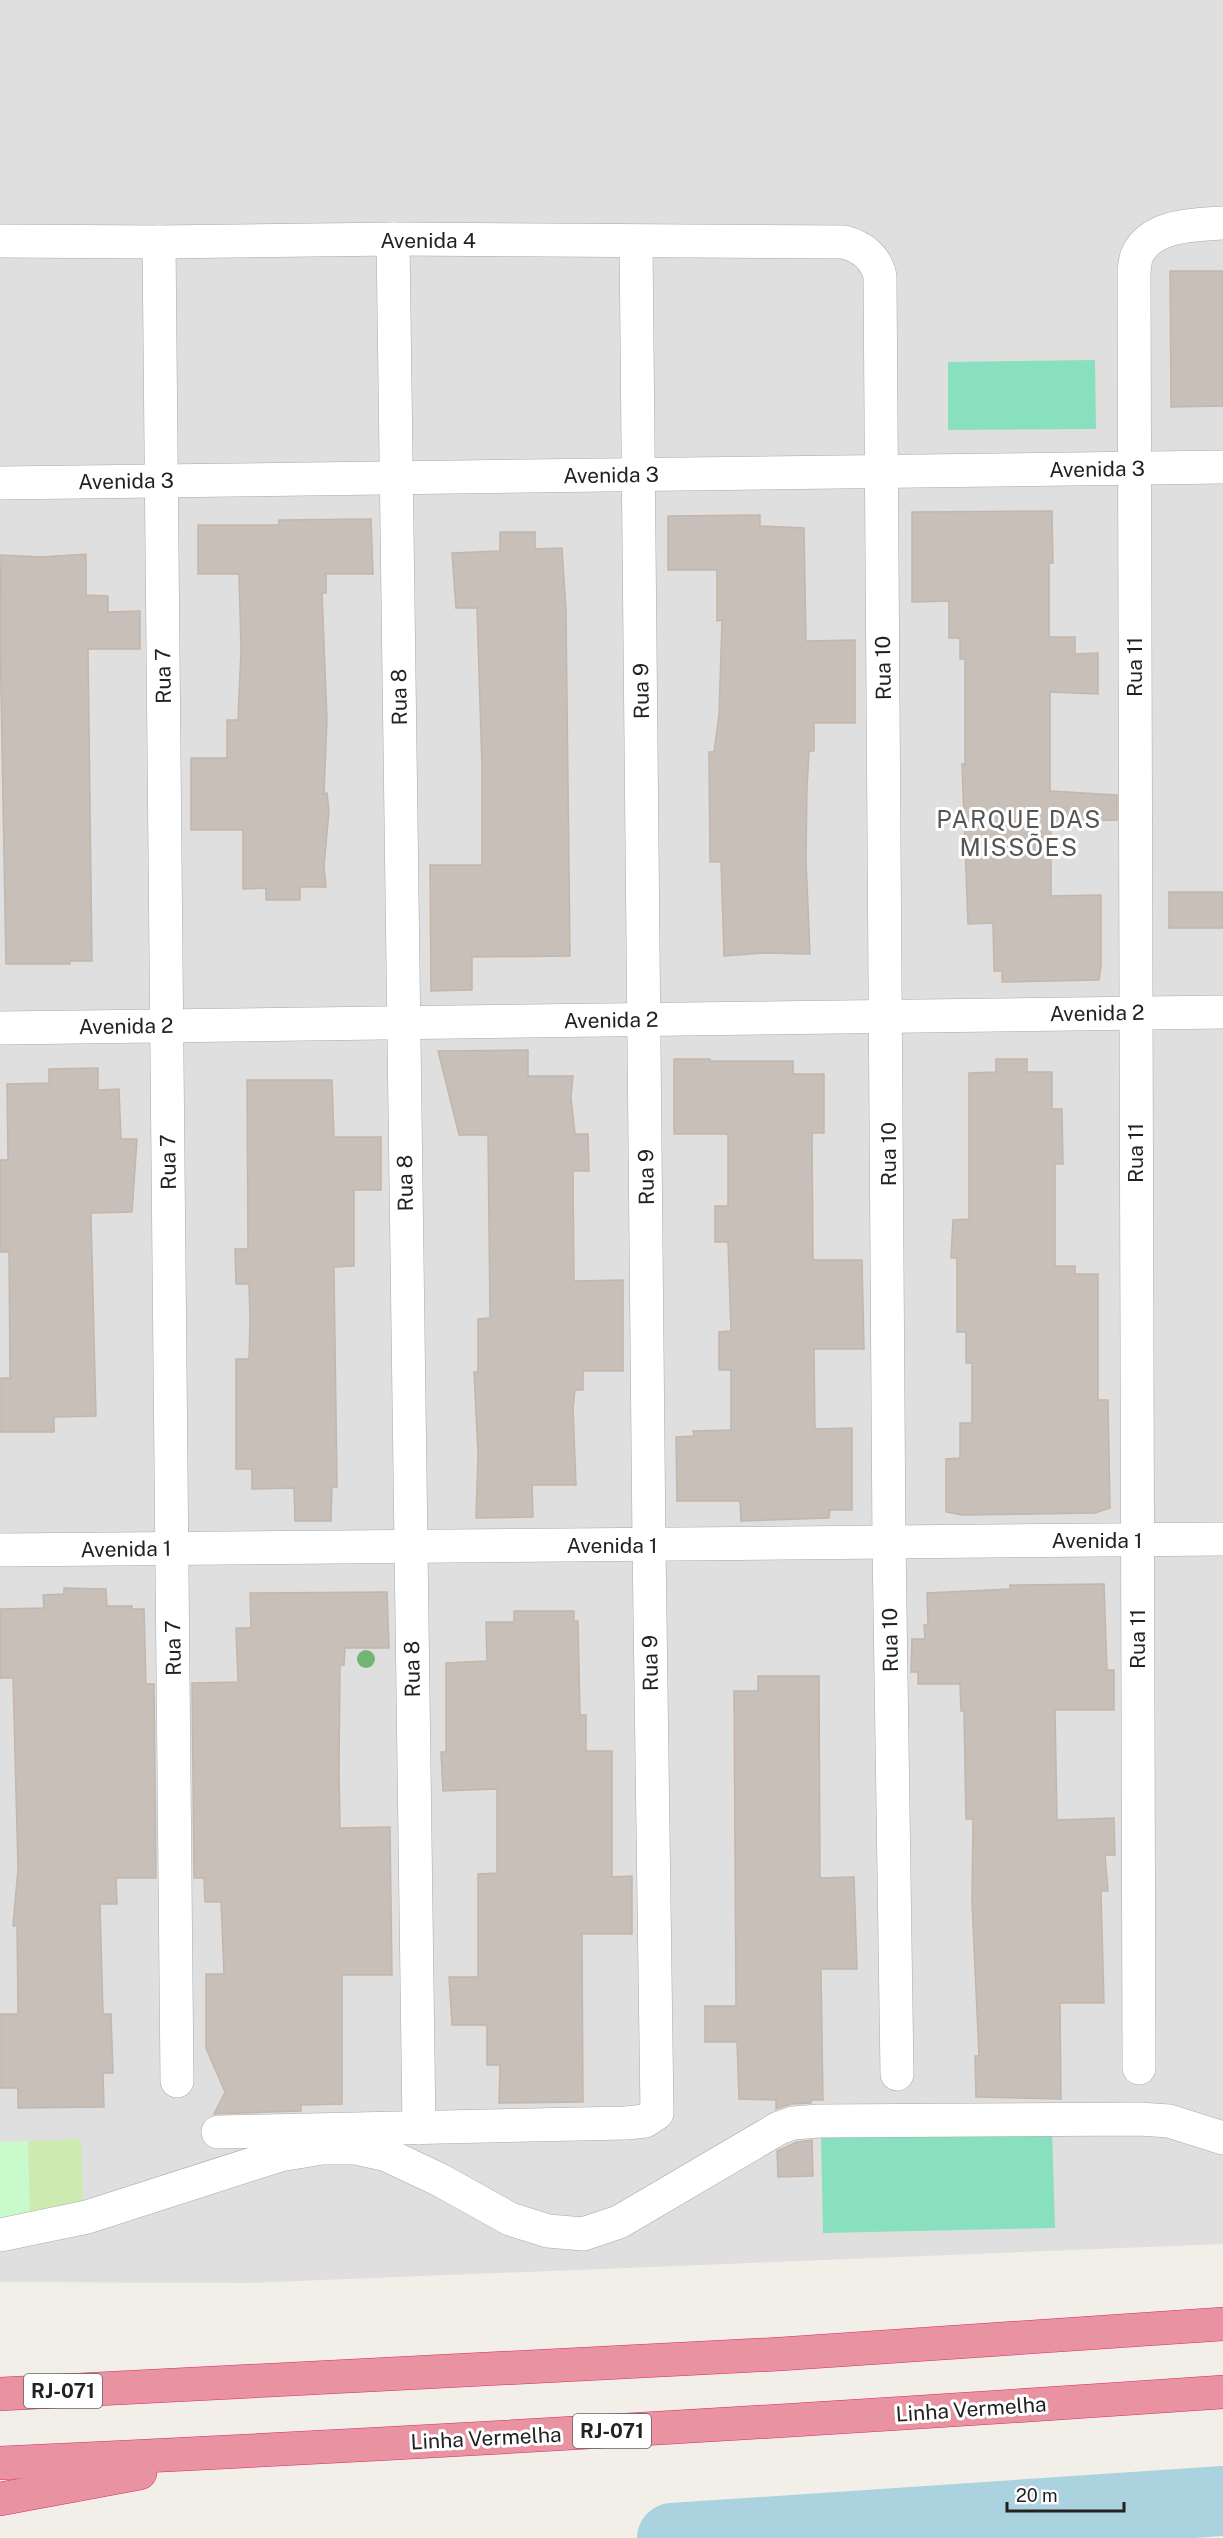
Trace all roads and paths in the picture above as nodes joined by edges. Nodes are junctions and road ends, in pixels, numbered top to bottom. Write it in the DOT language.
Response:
graph roads {
  1 [pos="1223,223"];
  2 [pos="393,239"];
  3 [pos="0,241"];
  4 [pos="159,242"];
  5 [pos="636,242"];
  6 [pos="855,245"];
  7 [pos="1223,467"];
  8 [pos="1133,468"];
  9 [pos="880,472"];
  10 [pos="639,474"];
  11 [pos="396,478"];
  12 [pos="161,481"];
  13 [pos="0,483"];
  14 [pos="1223,1012"];
  15 [pos="1135,1013"];
  16 [pos="887,1016"];
  17 [pos="644,1019"];
  18 [pos="403,1022"];
  19 [pos="167,1026"];
  20 [pos="0,1028"];
  21 [pos="1223,1539"];
  22 [pos="1137,1540"];
  23 [pos="889,1542"];
  24 [pos="649,1545"];
  25 [pos="410,1546"];
  26 [pos="171,1548"];
  27 [pos="0,1550"];
  28 [pos="1139,2068"];
  29 [pos="897,2074"];
  30 [pos="177,2081"];
  31 [pos="419,2128"];
  32 [pos="218,2132"];
  33 [pos="1223,2138"];
  34 [pos="0,2235"];
  35 [pos="1223,2324"];
  36 [pos="0,2380"];
  37 [pos="125,2388"];
  38 [pos="1223,2392"];
  39 [pos="0,2394"];
  40 [pos="264,2451"];
  41 [pos="0,2463"];
  42 [pos="0,2499"];
  1 -- 8 [label="street, Rua 11"];
  2 -- 4 [label="street, Avenida 4"];
  2 -- 5 [label="street, Avenida 4"];
  2 -- 11 [label="street, Rua 8"];
  3 -- 4 [label="street, Avenida 4"];
  4 -- 12 [label="street, Rua 7"];
  5 -- 6 [label="street, Avenida 4"];
  5 -- 10 [label="street, Rua 9"];
  6 -- 9 [label="street, Rua 10"];
  7 -- 8 [label="street, Avenida 3"];
  8 -- 9 [label="street, Avenida 3"];
  8 -- 15 [label="street, Rua 11"];
  9 -- 10 [label="street, Avenida 3"];
  9 -- 16 [label="street, Rua 10"];
  10 -- 11 [label="street, Avenida 3"];
  10 -- 17 [label="street, Rua 9"];
  11 -- 12 [label="street, Avenida 3"];
  11 -- 18 [label="street, Rua 8"];
  12 -- 13 [label="street, Avenida 3"];
  12 -- 19 [label="street, Rua 7"];
  14 -- 15 [label="street, Avenida 2"];
  15 -- 16 [label="street, Avenida 2"];
  15 -- 22 [label="street, Rua 11"];
  16 -- 17 [label="street, Avenida 2"];
  16 -- 23 [label="street, Rua 10"];
  17 -- 18 [label="street, Avenida 2"];
  17 -- 24 [label="street, Rua 9"];
  18 -- 19 [label="street, Avenida 2"];
  18 -- 25 [label="street, Rua 8"];
  19 -- 20 [label="street, Avenida 2"];
  19 -- 26 [label="street, Rua 7"];
  21 -- 22 [label="street, Avenida 1"];
  22 -- 23 [label="street, Avenida 1"];
  22 -- 28 [label="street, Rua 11"];
  23 -- 24 [label="street, Avenida 1"];
  23 -- 29 [label="street, Rua 10"];
  24 -- 25 [label="street, Avenida 1"];
  24 -- 31 [label="street, Rua 9"];
  25 -- 26 [label="street, Avenida 1"];
  25 -- 31 [label="street, Rua 8"];
  26 -- 27 [label="street, Avenida 1"];
  26 -- 30 [label="street, Rua 7"];
  31 -- 32 [label="street"];
  33 -- 34 [label="street"];
  35 -- 37 [label="highway, RJ-071"];
  36 -- 37 [label="highway"];
  37 -- 39 [label="highway, RJ-071"];
  38 -- 40 [label="highway, Linha Vermelha / RJ-071"];
  40 -- 41 [label="highway, Linha Vermelha / RJ-071"];
  40 -- 42 [label="highway"];
}
